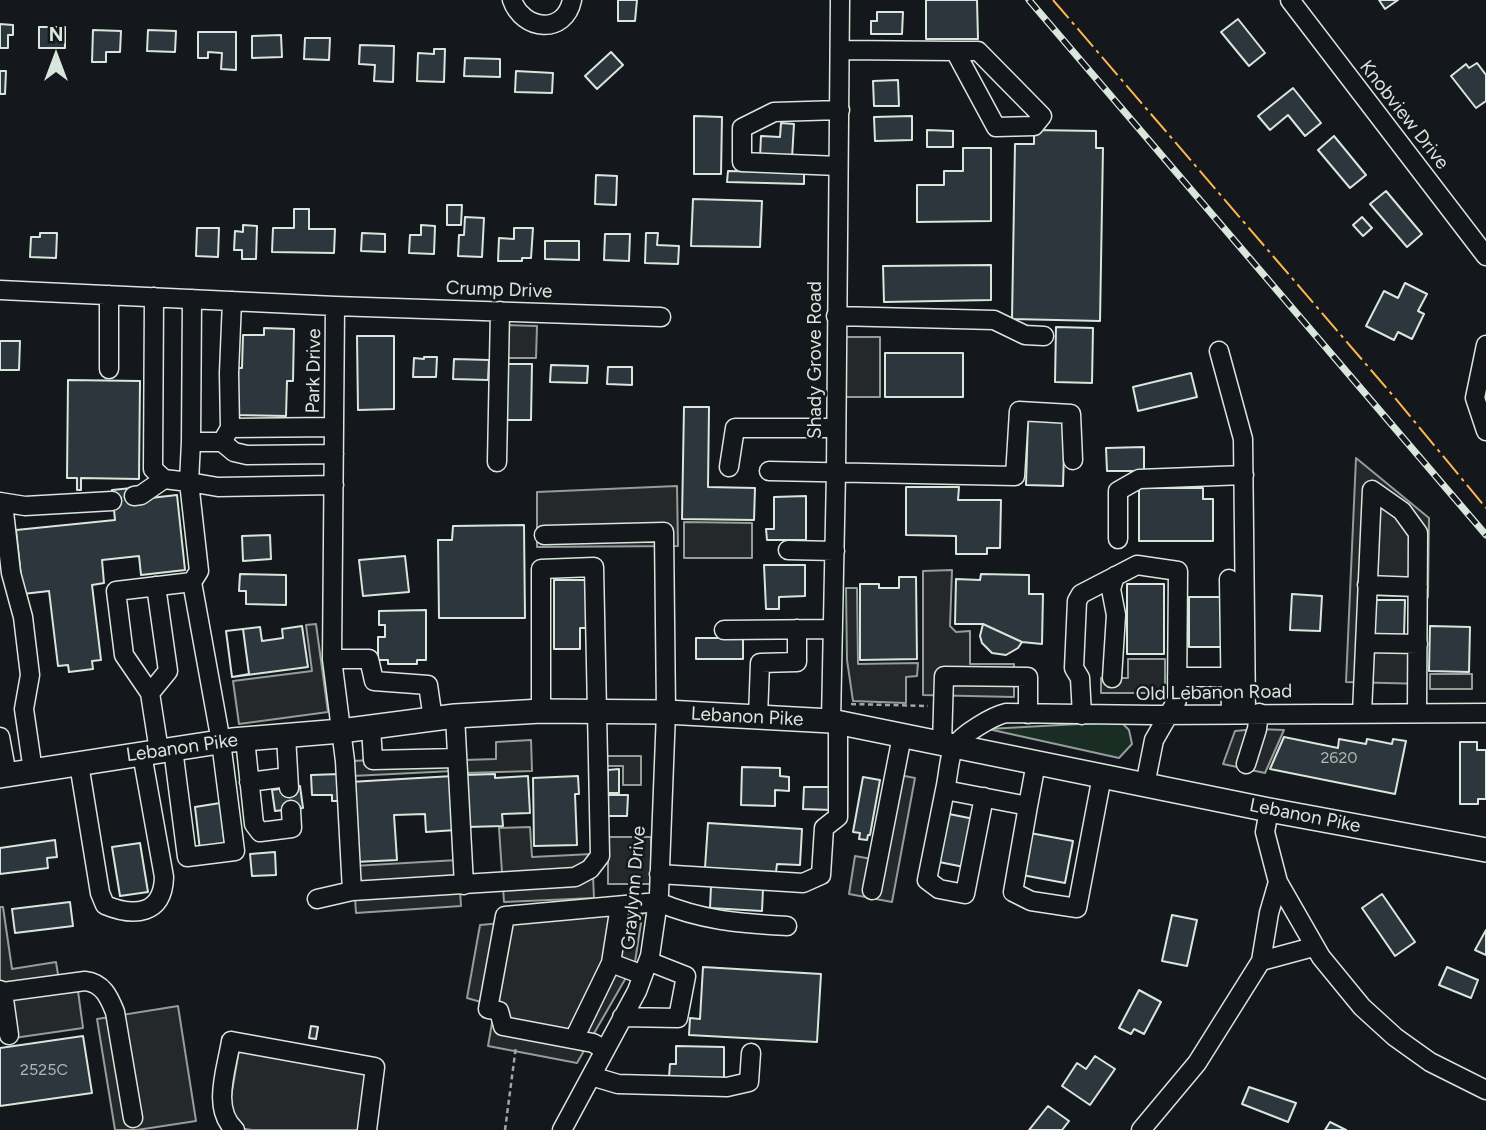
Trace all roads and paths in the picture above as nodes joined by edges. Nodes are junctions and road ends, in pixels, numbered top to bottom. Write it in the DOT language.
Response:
graph roads {
  1 [pos="512,0"];
  2 [pos="572,0"];
  3 [pos="840,0"];
  4 [pos="1290,0"];
  5 [pos="840,50"];
  6 [pos="954,51"];
  7 [pos="841,110"];
  8 [pos="838,166"];
  9 [pos="1486,256"];
  10 [pos="0,290"];
  11 [pos="109,295"];
  12 [pos="154,297"];
  13 [pos="191,299"];
  14 [pos="232,301"];
  15 [pos="335,306"];
  16 [pos="500,311"];
  17 [pos="836,316"];
  18 [pos="661,317"];
  19 [pos="1044,336"];
  20 [pos="1486,346"];
  21 [pos="1219,351"];
  22 [pos="109,369"];
  23 [pos="334,427"];
  24 [pos="836,428"];
  25 [pos="1486,431"];
  26 [pos="226,435"];
  27 [pos="191,442"];
  28 [pos="334,454"];
  29 [pos="1073,460"];
  30 [pos="497,463"];
  31 [pos="729,467"];
  32 [pos="769,471"];
  33 [pos="836,472"];
  34 [pos="1244,475"];
  35 [pos="164,479"];
  36 [pos="189,482"];
  37 [pos="334,485"];
  38 [pos="134,496"];
  39 [pos="112,501"];
  40 [pos="2,502"];
  41 [pos="544,535"];
  42 [pos="1118,539"];
  43 [pos="788,550"];
  44 [pos="835,551"];
  45 [pos="5,574"];
  46 [pos="1115,576"];
  47 [pos="1230,579"];
  48 [pos="192,582"];
  49 [pos="1367,585"];
  50 [pos="156,586"];
  51 [pos="1418,587"];
  52 [pos="797,629"];
  53 [pos="833,629"];
  54 [pos="724,630"];
  55 [pos="1364,643"];
  56 [pos="1418,644"];
  57 [pos="332,659"];
  58 [pos="1177,677"];
  59 [pos="1231,677"];
  60 [pos="1112,678"];
  61 [pos="150,694"];
  62 [pos="943,707"];
  63 [pos="541,711"];
  64 [pos="596,711"];
  65 [pos="666,712"];
  66 [pos="1245,713"];
  67 [pos="1362,713"];
  68 [pos="1417,713"];
  69 [pos="1486,713"];
  70 [pos="1028,714"];
  71 [pos="1082,715"];
  72 [pos="1169,715"];
  73 [pos="840,716"];
  74 [pos="758,717"];
  75 [pos="444,718"];
  76 [pos="371,727"];
  77 [pos="341,731"];
  78 [pos="286,736"];
  79 [pos="902,736"];
  80 [pos="0,737"];
  81 [pos="245,739"];
  82 [pos="221,742"];
  83 [pos="948,745"];
  84 [pos="158,751"];
  85 [pos="457,758"];
  86 [pos="1036,763"];
  87 [pos="79,764"];
  88 [pos="1246,764"];
  89 [pos="33,771"];
  90 [pos="4,776"];
  91 [pos="1102,776"];
  92 [pos="249,782"];
  93 [pos="1145,785"];
  94 [pos="945,790"];
  95 [pos="984,797"];
  96 [pos="1028,806"];
  97 [pos="291,810"];
  98 [pos="1269,810"];
  99 [pos="1486,850"];
  100 [pos="660,874"];
  101 [pos="1278,882"];
  102 [pos="464,885"];
  103 [pos="872,890"];
  104 [pos="352,891"];
  105 [pos="317,900"];
  106 [pos="658,902"];
  107 [pos="620,906"];
  108 [pos="787,926"];
  109 [pos="1313,947"];
  110 [pos="1261,961"];
  111 [pos="611,963"];
  112 [pos="646,968"];
  113 [pos="2,991"];
  114 [pos="622,1017"];
  115 [pos="9,1035"];
  116 [pos="574,1039"];
  117 [pos="605,1049"];
  118 [pos="515,1053"];
  119 [pos="751,1054"];
  120 [pos="591,1076"];
  121 [pos="1486,1090"];
  122 [pos="133,1118"];
  123 [pos="235,1130"];
  124 [pos="367,1130"];
  125 [pos="505,1130"];
  126 [pos="562,1130"];
  127 [pos="1141,1130"];
  1 -- 2 [label="street"];
  3 -- 5 [label="street, Shady Grove Road"];
  4 -- 9 [label="street, Knobview Drive"];
  5 -- 6 [label="street"];
  5 -- 7 [label="street, Shady Grove Road"];
  6 -- 6 [label="street"];
  7 -- 8 [label="street, Shady Grove Road"];
  7 -- 8 [label="street"];
  8 -- 17 [label="street, Shady Grove Road"];
  10 -- 11 [label="street, Park Drive"];
  11 -- 12 [label="street, Park Drive"];
  11 -- 22 [label="street"];
  12 -- 13 [label="street, Park Drive"];
  12 -- 35 [label="street"];
  13 -- 14 [label="street, Park Drive"];
  13 -- 27 [label="street"];
  14 -- 15 [label="street, Park Drive"];
  14 -- 26 [label="street"];
  15 -- 16 [label="street, Crump Drive"];
  15 -- 23 [label="street, Park Drive"];
  16 -- 18 [label="street, Crump Drive"];
  16 -- 30 [label="street"];
  17 -- 19 [label="street"];
  17 -- 24 [label="street, Shady Grove Road"];
  20 -- 25 [label="street"];
  21 -- 34 [label="street"];
  23 -- 26 [label="street"];
  23 -- 28 [label="street, Park Drive"];
  24 -- 31 [label="street"];
  24 -- 33 [label="street, Shady Grove Road"];
  26 -- 27 [label="street"];
  26 -- 28 [label="street"];
  27 -- 36 [label="street"];
  28 -- 37 [label="street, Park Drive"];
  29 -- 33 [label="street"];
  32 -- 33 [label="street"];
  33 -- 44 [label="street, Shady Grove Road"];
  34 -- 42 [label="street"];
  34 -- 66 [label="street"];
  35 -- 36 [label="street"];
  35 -- 38 [label="street"];
  36 -- 37 [label="street"];
  36 -- 48 [label="street"];
  37 -- 57 [label="street, Park Drive"];
  39 -- 40 [label="street"];
  40 -- 45 [label="street"];
  41 -- 65 [label="street, Graylynn Drive"];
  43 -- 44 [label="street"];
  44 -- 53 [label="street, Shady Grove Road"];
  45 -- 89 [label="street"];
  46 -- 58 [label="street"];
  46 -- 60 [label="street"];
  46 -- 71 [label="street"];
  47 -- 59 [label="street"];
  48 -- 50 [label="street"];
  48 -- 82 [label="street"];
  49 -- 51 [label="street"];
  49 -- 51 [label="street"];
  49 -- 55 [label="street"];
  50 -- 61 [label="street"];
  50 -- 61 [label="street"];
  51 -- 56 [label="street"];
  52 -- 53 [label="street"];
  52 -- 54 [label="street"];
  52 -- 74 [label="street"];
  53 -- 73 [label="street, Shady Grove Road"];
  55 -- 56 [label="street"];
  55 -- 67 [label="street"];
  56 -- 68 [label="street"];
  57 -- 75 [label="street"];
  57 -- 77 [label="street, Park Drive"];
  58 -- 59 [label="street"];
  58 -- 72 [label="street"];
  59 -- 66 [label="street"];
  61 -- 84 [label="street"];
  62 -- 70 [label="street"];
  62 -- 73 [label="path"];
  62 -- 83 [label="street"];
  63 -- 64 [label="main road, Lebanon Pike"];
  63 -- 64 [label="street"];
  63 -- 75 [label="main road, Lebanon Pike"];
  64 -- 65 [label="main road, Lebanon Pike"];
  64 -- 102 [label="street"];
  65 -- 74 [label="main road, Lebanon Pike"];
  65 -- 100 [label="street, Graylynn Drive"];
  66 -- 67 [label="street, Old Lebanon Road"];
  66 -- 72 [label="street, Old Lebanon Road"];
  66 -- 88 [label="street"];
  67 -- 68 [label="street, Old Lebanon Road"];
  68 -- 69 [label="street, Old Lebanon Road"];
  70 -- 71 [label="street, Old Lebanon Road"];
  70 -- 83 [label="street, Old Lebanon Road"];
  71 -- 72 [label="street, Old Lebanon Road"];
  72 -- 93 [label="street"];
  73 -- 74 [label="main road, Lebanon Pike"];
  73 -- 79 [label="main road, Lebanon Pike"];
  73 -- 100 [label="street, Shady Grove Road"];
  75 -- 76 [label="main road, Lebanon Pike"];
  75 -- 85 [label="street"];
  76 -- 77 [label="main road, Lebanon Pike"];
  76 -- 85 [label="street"];
  77 -- 78 [label="main road, Lebanon Pike"];
  77 -- 104 [label="street, Park Drive"];
  78 -- 81 [label="main road, Lebanon Pike"];
  78 -- 92 [label="street"];
  79 -- 83 [label="main road, Lebanon Pike"];
  79 -- 103 [label="street"];
  80 -- 90 [label="street"];
  81 -- 82 [label="main road, Lebanon Pike"];
  81 -- 92 [label="street"];
  82 -- 84 [label="main road, Lebanon Pike"];
  82 -- 84 [label="street"];
  83 -- 86 [label="main road, Lebanon Pike"];
  83 -- 94 [label="street"];
  84 -- 87 [label="main road, Lebanon Pike"];
  84 -- 87 [label="street"];
  85 -- 102 [label="street"];
  86 -- 91 [label="main road, Lebanon Pike"];
  86 -- 96 [label="street"];
  87 -- 89 [label="main road, Lebanon Pike"];
  89 -- 90 [label="main road, Lebanon Pike"];
  91 -- 93 [label="main road, Lebanon Pike"];
  91 -- 96 [label="street"];
  92 -- 97 [label="street"];
  93 -- 98 [label="main road, Lebanon Pike"];
  94 -- 95 [label="street"];
  94 -- 95 [label="street"];
  95 -- 96 [label="street"];
  98 -- 99 [label="main road, Lebanon Pike"];
  98 -- 101 [label="street"];
  100 -- 106 [label="street, Graylynn Drive"];
  101 -- 109 [label="street"];
  101 -- 110 [label="street"];
  102 -- 104 [label="street"];
  104 -- 105 [label="street"];
  106 -- 107 [label="street"];
  106 -- 108 [label="street"];
  106 -- 112 [label="street, Graylynn Drive"];
  107 -- 111 [label="street"];
  107 -- 116 [label="street"];
  109 -- 110 [label="street"];
  109 -- 121 [label="street"];
  110 -- 127 [label="street"];
  111 -- 112 [label="street"];
  111 -- 116 [label="street"];
  112 -- 114 [label="street, Graylynn Drive"];
  112 -- 114 [label="street"];
  113 -- 115 [label="street"];
  113 -- 122 [label="street"];
  114 -- 117 [label="street, Graylynn Drive"];
  116 -- 117 [label="street"];
  117 -- 120 [label="street, Graylynn Drive"];
  118 -- 125 [label="path"];
  119 -- 120 [label="street"];
  120 -- 126 [label="street, Graylynn Drive"];
  123 -- 124 [label="street"];
}
